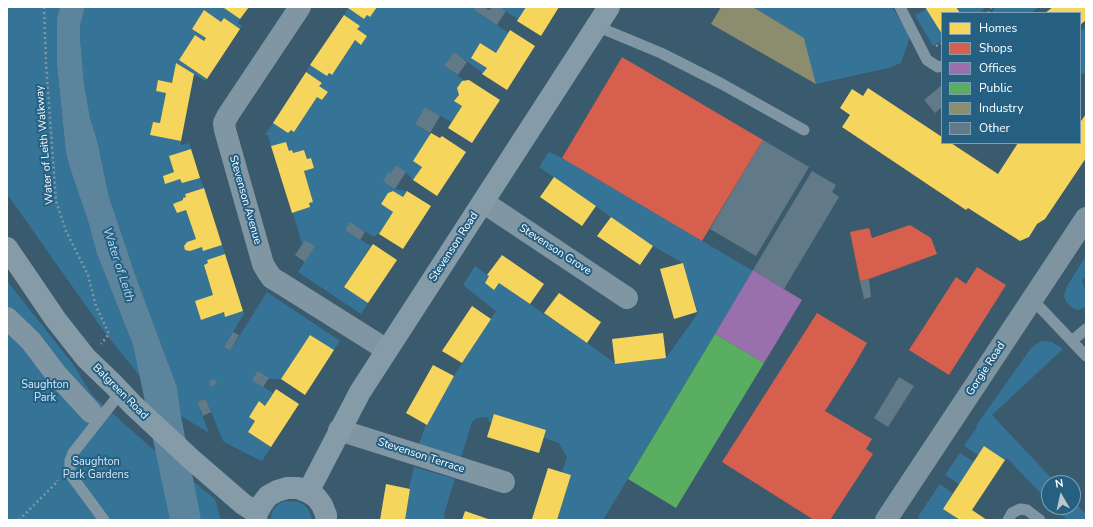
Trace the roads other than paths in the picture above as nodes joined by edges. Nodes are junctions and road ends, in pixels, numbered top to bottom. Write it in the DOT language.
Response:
graph roads {
  1 [pos="300,7"];
  2 [pos="609,7"];
  3 [pos="900,7"];
  4 [pos="596,26"];
  5 [pos="941,66"];
  6 [pos="804,130"];
  7 [pos="483,202"];
  8 [pos="1086,218"];
  9 [pos="7,248"];
  10 [pos="627,298"];
  11 [pos="1032,299"];
  12 [pos="7,318"];
  13 [pos="1086,329"];
  14 [pos="1072,341"];
  15 [pos="387,350"];
  16 [pos="1086,356"];
  17 [pos="127,399"];
  18 [pos="91,412"];
  19 [pos="339,430"];
  20 [pos="504,482"];
  21 [pos="308,492"];
  22 [pos="257,517"];
  23 [pos="104,520"];
  24 [pos="326,520"];
  25 [pos="886,520"];
  26 [pos="1008,520"];
  27 [pos="1040,520"];
  1 -- 15 [label="street, Stevenson Avenue"];
  2 -- 4 [label="street, Stevenson Road"];
  3 -- 5 [label="lane"];
  4 -- 6 [label="lane"];
  4 -- 7 [label="street, Stevenson Road"];
  7 -- 10 [label="street, Stevenson Grove"];
  7 -- 15 [label="street, Stevenson Road"];
  8 -- 11 [label="main road, Gorgie Road"];
  9 -- 17 [label="street, Balgreen Road"];
  11 -- 14 [label="lane"];
  11 -- 25 [label="main road, Gorgie Road"];
  12 -- 18 [label="street"];
  13 -- 14 [label="lane"];
  14 -- 16 [label="lane"];
  15 -- 19 [label="street, Stevenson Road"];
  17 -- 22 [label="street, Balgreen Road"];
  17 -- 23 [label="lane"];
  19 -- 20 [label="street, Stevenson Terrace"];
  19 -- 21 [label="street, Stevenson Road"];
  21 -- 22 [label="street"];
  21 -- 24 [label="street"];
  26 -- 27 [label="lane"];
}
